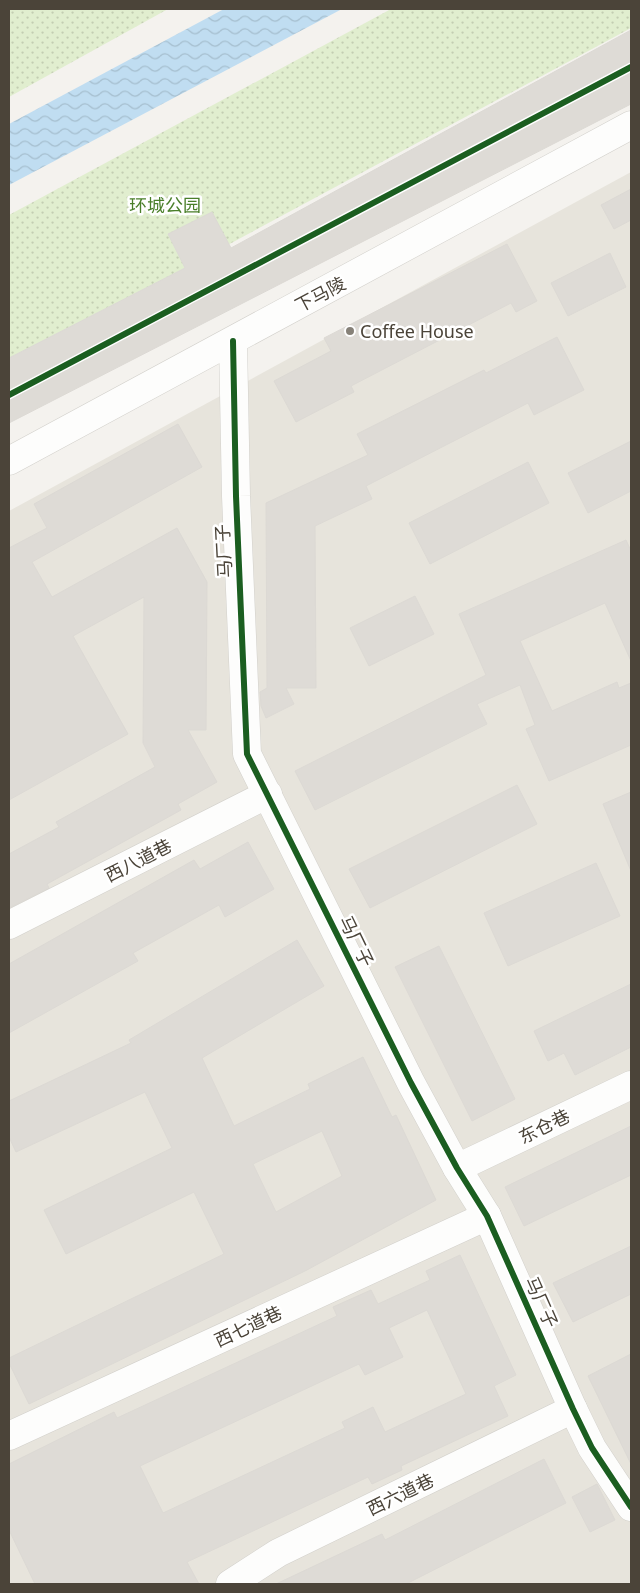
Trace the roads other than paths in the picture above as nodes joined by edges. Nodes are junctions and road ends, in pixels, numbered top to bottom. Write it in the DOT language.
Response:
graph roads {
  1 [pos="631,125"];
  2 [pos="233,341"];
  3 [pos="9,461"];
  4 [pos="268,794"];
  5 [pos="9,926"];
  6 [pos="631,1085"];
  7 [pos="457,1168"];
  8 [pos="487,1216"];
  9 [pos="573,1409"];
  10 [pos="9,1436"];
  11 [pos="631,1507"];
  12 [pos="230,1584"];
  1 -- 2 [label="street, 下马陵"];
  2 -- 3 [label="street, 下马陵"];
  2 -- 4 [label="street, 马厂子"];
  4 -- 5 [label="street, 西八道巷"];
  4 -- 7 [label="street, 马厂子"];
  6 -- 7 [label="street, 东仓巷"];
  7 -- 8 [label="street, 马厂子"];
  8 -- 9 [label="street, 马厂子"];
  8 -- 10 [label="street, 西七道巷"];
  9 -- 11 [label="street, 马厂子"];
  9 -- 12 [label="street, 西六道巷"];
}
